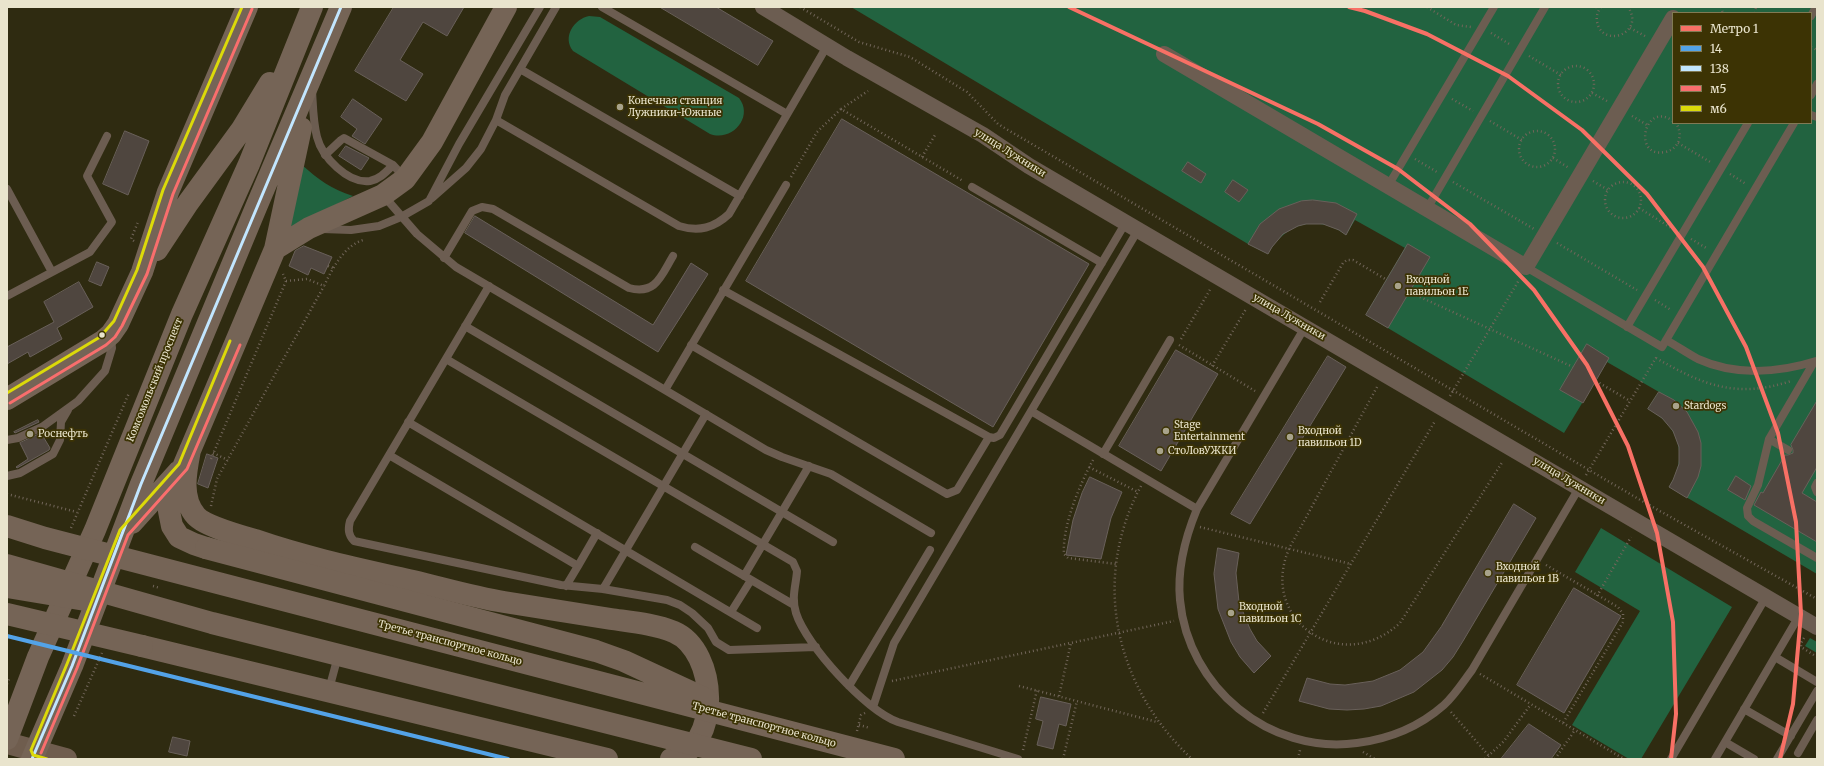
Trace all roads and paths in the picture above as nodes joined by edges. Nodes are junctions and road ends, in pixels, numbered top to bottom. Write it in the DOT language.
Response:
graph roads {
  1 [pos="247,7"];
  2 [pos="342,7"];
  3 [pos="506,7"];
  4 [pos="540,7"];
  5 [pos="556,7"];
  6 [pos="602,7"];
  7 [pos="763,7"];
  8 [pos="800,7"];
  9 [pos="1427,7"];
  10 [pos="1494,7"];
  11 [pos="1546,7"];
  12 [pos="1596,7"];
  13 [pos="1628,7"];
  14 [pos="1600,8"];
  15 [pos="309,14"];
  16 [pos="1672,20"];
  17 [pos="1482,28"];
  18 [pos="827,46"];
  19 [pos="1164,54"];
  20 [pos="520,69"];
  21 [pos="314,72"];
  22 [pos="1817,84"];
  23 [pos="868,91"];
  24 [pos="1592,93"];
  25 [pos="1812,93"];
  26 [pos="841,109"];
  27 [pos="787,114"];
  28 [pos="496,120"];
  29 [pos="1672,120"];
  30 [pos="1676,124"];
  31 [pos="1747,124"];
  32 [pos="1793,124"];
  33 [pos="935,135"];
  34 [pos="107,136"];
  35 [pos="325,155"];
  36 [pos="922,157"];
  37 [pos="1553,158"];
  38 [pos="399,172"];
  39 [pos="786,185"];
  40 [pos="1388,186"];
  41 [pos="972,187"];
  42 [pos="7,189"];
  43 [pos="1608,190"];
  44 [pos="383,195"];
  45 [pos="740,196"];
  46 [pos="429,201"];
  47 [pos="1426,209"];
  48 [pos="401,217"];
  49 [pos="379,226"];
  50 [pos="1132,226"];
  51 [pos="309,228"];
  52 [pos="275,249"];
  53 [pos="673,256"];
  54 [pos="444,258"];
  55 [pos="1102,263"];
  56 [pos="328,266"];
  57 [pos="1526,267"];
  58 [pos="333,268"];
  59 [pos="52,272"];
  60 [pos="142,272"];
  61 [pos="282,273"];
  62 [pos="1386,280"];
  63 [pos="286,281"];
  64 [pos="324,286"];
  65 [pos="489,286"];
  66 [pos="1212,286"];
  67 [pos="724,290"];
  68 [pos="1409,292"];
  69 [pos="7,296"];
  70 [pos="1320,302"];
  71 [pos="1247,306"];
  72 [pos="466,326"];
  73 [pos="1305,326"];
  74 [pos="1627,327"];
  75 [pos="1490,329"];
  76 [pos="111,334"];
  77 [pos="1170,340"];
  78 [pos="1664,344"];
  79 [pos="691,345"];
  80 [pos="1178,345"];
  81 [pos="1656,358"];
  82 [pos="446,359"];
  83 [pos="1815,361"];
  84 [pos="1212,366"];
  85 [pos="1573,367"];
  86 [pos="1805,377"];
  87 [pos="1596,381"];
  88 [pos="1377,387"];
  89 [pos="131,389"];
  90 [pos="665,390"];
  91 [pos="1454,390"];
  92 [pos="1264,396"];
  93 [pos="7,399"];
  94 [pos="1630,401"];
  95 [pos="70,406"];
  96 [pos="1444,407"];
  97 [pos="1031,411"];
  98 [pos="706,414"];
  99 [pos="408,422"];
  100 [pos="1433,425"];
  101 [pos="989,437"];
  102 [pos="1769,439"];
  103 [pos="7,440"];
  104 [pos="1788,450"];
  105 [pos="1101,452"];
  106 [pos="213,453"];
  107 [pos="683,454"];
  108 [pos="389,455"];
  109 [pos="186,458"];
  110 [pos="211,459"];
  111 [pos="228,460"];
  112 [pos="1503,461"];
  113 [pos="809,466"];
  114 [pos="1089,467"];
  115 [pos="1589,470"];
  116 [pos="7,476"];
  117 [pos="1145,478"];
  118 [pos="1817,483"];
  119 [pos="664,486"];
  120 [pos="1579,488"];
  121 [pos="1138,492"];
  122 [pos="1817,492"];
  123 [pos="7,494"];
  124 [pos="210,508"];
  125 [pos="1197,509"];
  126 [pos="77,512"];
  127 [pos="782,512"];
  128 [pos="1191,525"];
  129 [pos="7,526"];
  130 [pos="124,532"];
  131 [pos="931,532"];
  132 [pos="69,533"];
  133 [pos="597,533"];
  134 [pos="1631,537"];
  135 [pos="833,542"];
  136 [pos="763,545"];
  137 [pos="694,547"];
  138 [pos="1289,548"];
  139 [pos="626,550"];
  140 [pos="930,550"];
  141 [pos="1817,558"];
  142 [pos="1536,560"];
  143 [pos="1116,564"];
  144 [pos="1352,564"];
  145 [pos="7,565"];
  146 [pos="578,566"];
  147 [pos="747,578"];
  148 [pos="566,586"];
  149 [pos="7,587"];
  150 [pos="603,589"];
  151 [pos="1597,596"];
  152 [pos="1766,597"];
  153 [pos="1817,599"];
  154 [pos="794,605"];
  155 [pos="731,612"];
  156 [pos="7,614"];
  157 [pos="1799,616"];
  158 [pos="1183,620"];
  159 [pos="212,623"];
  160 [pos="1817,627"];
  161 [pos="757,628"];
  162 [pos="1119,633"];
  163 [pos="1311,633"];
  164 [pos="1804,638"];
  165 [pos="1071,643"];
  166 [pos="816,647"];
  167 [pos="340,649"];
  168 [pos="1817,656"];
  169 [pos="1775,657"];
  170 [pos="1472,670"];
  171 [pos="10,677"];
  172 [pos="330,682"];
  173 [pos="1817,682"];
  174 [pos="881,683"];
  175 [pos="7,684"];
  176 [pos="849,686"];
  177 [pos="1019,686"];
  178 [pos="1037,690"];
  179 [pos="1817,691"];
  180 [pos="1058,696"];
  181 [pos="1076,701"];
  182 [pos="1444,704"];
  183 [pos="1531,704"];
  184 [pos="873,707"];
  185 [pos="1744,709"];
  186 [pos="1817,720"];
  187 [pos="1157,722"];
  188 [pos="1257,723"];
  189 [pos="1563,723"];
  190 [pos="859,725"];
  191 [pos="870,728"];
  192 [pos="779,729"];
  193 [pos="1574,730"];
  194 [pos="1791,736"];
  195 [pos="7,739"];
  196 [pos="1725,742"];
  197 [pos="7,743"];
  198 [pos="1023,751"];
  199 [pos="1798,753"];
  200 [pos="34,755"];
  201 [pos="1489,756"];
  202 [pos="66,759"];
  203 [pos="607,759"];
  204 [pos="671,759"];
  205 [pos="751,759"];
  206 [pos="894,759"];
  207 [pos="1018,759"];
  208 [pos="1063,759"];
  209 [pos="1192,759"];
  210 [pos="1485,759"];
  211 [pos="1555,759"];
  212 [pos="1624,759"];
  213 [pos="1671,759"];
  214 [pos="1715,759"];
  215 [pos="1754,759"];
  216 [pos="1777,759"];
  1 -- 60 [label="main road"];
  2 -- 21 [label="main road"];
  3 -- 38 [label="main road"];
  4 -- 46 [label="lane"];
  5 -- 20 [label="lane"];
  6 -- 27 [label="lane"];
  7 -- 18 [label="street, улица Лужники"];
  8 -- 91 [label="path"];
  9 -- 17 [label="path"];
  10 -- 17 [label="lane"];
  11 -- 47 [label="lane"];
  12 -- 14 [label="path"];
  13 -- 14 [label="path"];
  15 -- 60 [label="main road"];
  15 -- 195 [label="main road, Комсомольский проспект"];
  16 -- 57 [label="street"];
  17 -- 40 [label="lane"];
  18 -- 27 [label="lane"];
  18 -- 50 [label="street, улица Лужники"];
  19 -- 40 [label="street"];
  20 -- 28 [label="lane"];
  20 -- 45 [label="lane"];
  21 -- 35 [label="lane"];
  21 -- 52 [label="main road"];
  21 -- 130 [label="main road"];
  22 -- 25 [label="lane"];
  23 -- 26 [label="path"];
  24 -- 24 [label="path"];
  26 -- 36 [label="path"];
  26 -- 39 [label="path"];
  27 -- 45 [label="lane"];
  28 -- 45 [label="lane"];
  28 -- 46 [label="lane"];
  29 -- 30 [label="path"];
  31 -- 74 [label="lane"];
  32 -- 78 [label="lane"];
  33 -- 36 [label="path"];
  34 -- 59 [label="lane"];
  35 -- 38 [label="lane"];
  35 -- 38 [label="lane"];
  36 -- 41 [label="path"];
  37 -- 37 [label="path"];
  38 -- 44 [label="main road"];
  39 -- 67 [label="lane"];
  40 -- 47 [label="street"];
  41 -- 55 [label="lane"];
  42 -- 59 [label="lane"];
  43 -- 43 [label="path"];
  44 -- 48 [label="lane"];
  44 -- 51 [label="main road"];
  46 -- 48 [label="lane"];
  47 -- 57 [label="street"];
  48 -- 49 [label="lane"];
  48 -- 54 [label="lane"];
  49 -- 51 [label="lane"];
  49 -- 58 [label="path"];
  50 -- 55 [label="lane"];
  50 -- 73 [label="street, улица Лужники"];
  50 -- 97 [label="lane"];
  51 -- 52 [label="main road"];
  52 -- 109 [label="main road"];
  53 -- 54 [label="lane"];
  54 -- 65 [label="lane"];
  55 -- 101 [label="lane"];
  56 -- 58 [label="path"];
  57 -- 74 [label="lane"];
  57 -- 75 [label="path"];
  58 -- 64 [label="path"];
  59 -- 69 [label="lane"];
  60 -- 76 [label="main road"];
  61 -- 63 [label="path"];
  62 -- 70 [label="path"];
  63 -- 64 [label="path"];
  63 -- 106 [label="path"];
  64 -- 111 [label="path"];
  65 -- 72 [label="lane"];
  65 -- 90 [label="lane"];
  66 -- 80 [label="path"];
  67 -- 79 [label="lane"];
  67 -- 101 [label="lane"];
  68 -- 75 [label="path"];
  71 -- 84 [label="path"];
  72 -- 82 [label="lane"];
  72 -- 107 [label="lane"];
  73 -- 92 [label="lane"];
  73 -- 96 [label="street, улица Лужники"];
  74 -- 78 [label="lane"];
  75 -- 85 [label="path"];
  75 -- 91 [label="path"];
  76 -- 93 [label="main road"];
  76 -- 95 [label="lane"];
  77 -- 80 [label="path"];
  77 -- 105 [label="lane"];
  78 -- 81 [label="path"];
  78 -- 83 [label="lane"];
  79 -- 90 [label="lane"];
  79 -- 101 [label="lane"];
  80 -- 84 [label="path"];
  81 -- 86 [label="path"];
  81 -- 94 [label="path"];
  82 -- 99 [label="lane"];
  82 -- 119 [label="lane"];
  83 -- 86 [label="lane"];
  84 -- 92 [label="path"];
  86 -- 102 [label="lane"];
  87 -- 94 [label="path"];
  88 -- 138 [label="path"];
  89 -- 126 [label="path"];
  90 -- 98 [label="lane"];
  91 -- 96 [label="path"];
  91 -- 115 [label="path"];
  92 -- 125 [label="lane"];
  94 -- 115 [label="path"];
  95 -- 103 [label="lane"];
  95 -- 116 [label="lane"];
  96 -- 120 [label="street, улица Лужники"];
  97 -- 105 [label="lane"];
  97 -- 174 [label="lane"];
  98 -- 107 [label="lane"];
  98 -- 113 [label="lane"];
  99 -- 108 [label="lane"];
  99 -- 133 [label="lane"];
  100 -- 144 [label="path"];
  102 -- 104 [label="lane"];
  102 -- 141 [label="lane"];
  105 -- 114 [label="path"];
  105 -- 117 [label="lane"];
  106 -- 110 [label="path"];
  106 -- 111 [label="path"];
  107 -- 119 [label="lane"];
  107 -- 127 [label="lane"];
  108 -- 146 [label="lane"];
  108 -- 148 [label="lane"];
  109 -- 130 [label="main road"];
  109 -- 192 [label="main road, bridge"];
  109 -- 204 [label="main road"];
  111 -- 124 [label="path"];
  112 -- 163 [label="path"];
  113 -- 127 [label="lane"];
  113 -- 131 [label="lane"];
  114 -- 121 [label="path"];
  114 -- 143 [label="path"];
  115 -- 120 [label="path"];
  115 -- 153 [label="path"];
  117 -- 121 [label="path"];
  117 -- 125 [label="lane"];
  118 -- 122 [label="lane"];
  119 -- 136 [label="lane"];
  119 -- 139 [label="lane"];
  120 -- 142 [label="lane"];
  120 -- 152 [label="street, улица Лужники"];
  121 -- 143 [label="path"];
  123 -- 126 [label="path"];
  125 -- 128 [label="lane"];
  126 -- 132 [label="path"];
  127 -- 135 [label="lane"];
  127 -- 136 [label="lane"];
  128 -- 138 [label="path"];
  128 -- 158 [label="lane"];
  129 -- 192 [label="main road, Третье транспортное кольцо, bridge"];
  130 -- 200 [label="main road"];
  133 -- 139 [label="lane"];
  133 -- 146 [label="lane"];
  134 -- 151 [label="path"];
  136 -- 147 [label="lane"];
  136 -- 154 [label="lane"];
  137 -- 147 [label="lane"];
  138 -- 144 [label="path"];
  138 -- 163 [label="path"];
  139 -- 150 [label="lane"];
  139 -- 155 [label="lane"];
  140 -- 176 [label="lane"];
  142 -- 151 [label="path"];
  142 -- 170 [label="lane"];
  143 -- 162 [label="path"];
  144 -- 163 [label="path"];
  145 -- 159 [label="main road, bridge"];
  146 -- 148 [label="lane"];
  147 -- 154 [label="lane"];
  147 -- 155 [label="lane"];
  148 -- 150 [label="lane"];
  149 -- 159 [label="main road, bridge"];
  150 -- 166 [label="lane"];
  151 -- 189 [label="path"];
  152 -- 157 [label="street, улица Лужники"];
  152 -- 213 [label="lane"];
  154 -- 166 [label="lane"];
  155 -- 161 [label="lane"];
  156 -- 203 [label="main road, bridge"];
  157 -- 160 [label="street, улица Лужники"];
  157 -- 169 [label="lane"];
  158 -- 162 [label="path"];
  158 -- 188 [label="lane"];
  159 -- 205 [label="main road, bridge"];
  162 -- 165 [label="path"];
  162 -- 187 [label="path"];
  163 -- 188 [label="path"];
  164 -- 168 [label="path"];
  165 -- 174 [label="path"];
  165 -- 180 [label="path"];
  166 -- 176 [label="lane"];
  167 -- 172 [label="lane"];
  169 -- 173 [label="lane"];
  169 -- 185 [label="lane"];
  170 -- 182 [label="lane"];
  170 -- 183 [label="path"];
  171 -- 175 [label="path"];
  174 -- 184 [label="lane"];
  176 -- 184 [label="lane"];
  177 -- 178 [label="path"];
  178 -- 180 [label="path"];
  178 -- 198 [label="path"];
  179 -- 194 [label="lane"];
  180 -- 181 [label="path"];
  181 -- 187 [label="path"];
  181 -- 208 [label="path"];
  182 -- 188 [label="lane"];
  182 -- 201 [label="path"];
  183 -- 189 [label="path"];
  183 -- 201 [label="path"];
  184 -- 207 [label="lane"];
  185 -- 194 [label="lane"];
  185 -- 196 [label="lane"];
  186 -- 199 [label="lane"];
  187 -- 209 [label="path"];
  189 -- 193 [label="path"];
  190 -- 191 [label="path"];
  192 -- 206 [label="main road, Третье транспортное кольцо, bridge"];
  193 -- 211 [label="path"];
  193 -- 212 [label="path"];
  194 -- 216 [label="lane"];
  196 -- 214 [label="lane"];
  196 -- 215 [label="lane"];
  197 -- 200 [label="main road"];
  200 -- 202 [label="main road"];
  201 -- 210 [label="path"];
}
